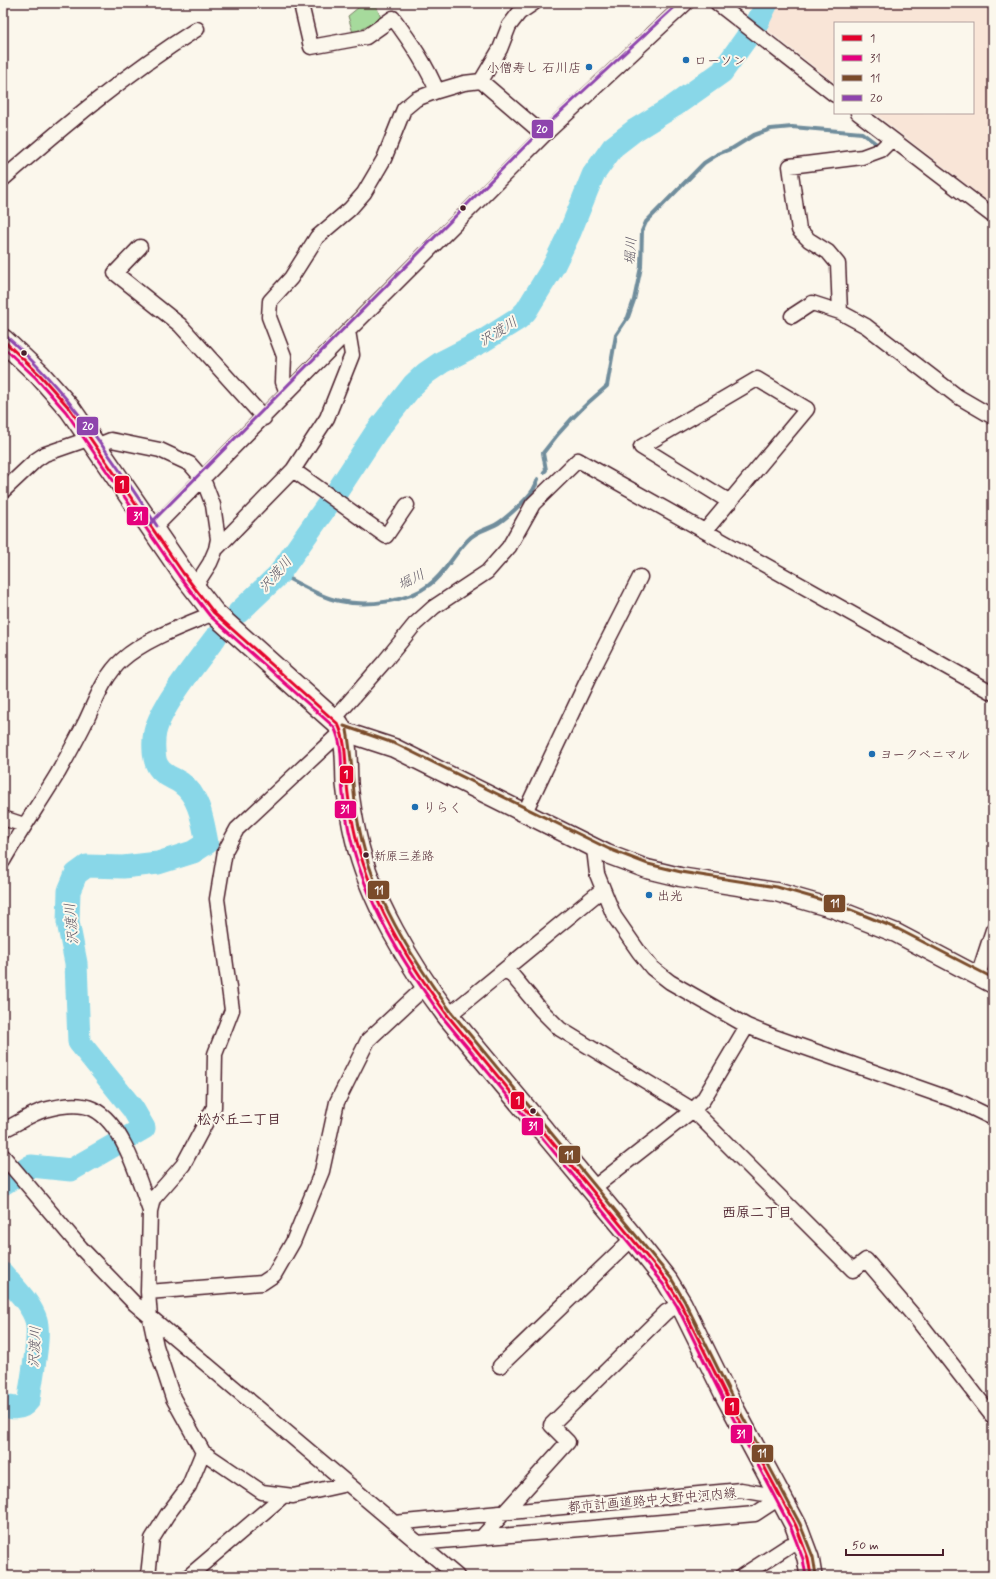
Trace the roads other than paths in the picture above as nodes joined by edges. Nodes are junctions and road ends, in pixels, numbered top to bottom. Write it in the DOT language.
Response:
graph roads {
  1 [pos="534,3"];
  2 [pos="686,3"];
  3 [pos="717,3"];
  4 [pos="301,4"];
  5 [pos="197,29"];
  6 [pos="480,81"];
  7 [pos="437,91"];
  8 [pos="834,95"];
  9 [pos="859,114"];
  10 [pos="544,135"];
  11 [pos="892,139"];
  12 [pos="3,179"];
  13 [pos="993,216"];
  14 [pos="140,247"];
  15 [pos="840,312"];
  16 [pos="792,316"];
  17 [pos="348,331"];
  18 [pos="3,340"];
  19 [pos="287,393"];
  20 [pos="993,416"];
  21 [pos="264,418"];
  22 [pos="94,442"];
  23 [pos="293,470"];
  24 [pos="203,479"];
  25 [pos="3,491"];
  26 [pos="730,502"];
  27 [pos="407,505"];
  28 [pos="153,529"];
  29 [pos="705,531"];
  30 [pos="216,549"];
  31 [pos="640,577"];
  32 [pos="194,588"];
  33 [pos="214,613"];
  34 [pos="993,693"];
  35 [pos="338,725"];
  36 [pos="524,814"];
  37 [pos="3,818"];
  38 [pos="24,825"];
  39 [pos="594,849"];
  40 [pos="3,861"];
  41 [pos="603,889"];
  42 [pos="993,930"];
  43 [pos="507,969"];
  44 [pos="985,980"];
  45 [pos="425,986"];
  46 [pos="448,1016"];
  47 [pos="747,1026"];
  48 [pos="693,1110"];
  49 [pos="993,1118"];
  50 [pos="3,1130"];
  51 [pos="4,1157"];
  52 [pos="592,1189"];
  53 [pos="150,1211"];
  54 [pos="633,1238"];
  55 [pos="148,1292"];
  56 [pos="681,1304"];
  57 [pos="150,1318"];
  58 [pos="500,1366"];
  59 [pos="993,1417"];
  60 [pos="203,1452"];
  61 [pos="347,1484"];
  62 [pos="283,1496"];
  63 [pos="781,1497"];
  64 [pos="505,1512"];
  65 [pos="394,1523"];
  66 [pos="483,1536"];
  67 [pos="803,1542"];
  68 [pos="418,1543"];
  69 [pos="148,1576"];
  70 [pos="189,1576"];
  71 [pos="457,1576"];
  72 [pos="742,1576"];
  73 [pos="811,1576"];
  1 -- 6 [label="street"];
  2 -- 10 [label="street"];
  3 -- 8 [label="street"];
  4 -- 7 [label="street"];
  5 -- 12 [label="street"];
  6 -- 7 [label="street"];
  6 -- 10 [label="street"];
  7 -- 19 [label="street"];
  9 -- 11 [label="street"];
  10 -- 17 [label="street"];
  11 -- 13 [label="street"];
  11 -- 15 [label="street"];
  14 -- 21 [label="street"];
  15 -- 16 [label="street"];
  15 -- 20 [label="street"];
  17 -- 19 [label="street"];
  17 -- 23 [label="street"];
  18 -- 22 [label="highway"];
  19 -- 21 [label="street"];
  21 -- 24 [label="street"];
  22 -- 24 [label="street"];
  22 -- 25 [label="street"];
  22 -- 28 [label="highway"];
  23 -- 27 [label="street"];
  23 -- 30 [label="street"];
  24 -- 28 [label="street"];
  24 -- 30 [label="street"];
  26 -- 26 [label="street"];
  26 -- 29 [label="street"];
  28 -- 32 [label="highway"];
  29 -- 34 [label="street"];
  29 -- 35 [label="street"];
  30 -- 32 [label="street"];
  31 -- 36 [label="street"];
  32 -- 33 [label="highway"];
  33 -- 35 [label="highway"];
  33 -- 38 [label="street"];
  35 -- 36 [label="main road"];
  35 -- 45 [label="highway"];
  35 -- 53 [label="street"];
  36 -- 39 [label="main road"];
  37 -- 38 [label="street"];
  38 -- 40 [label="street"];
  39 -- 41 [label="street"];
  39 -- 44 [label="main road"];
  41 -- 43 [label="street"];
  41 -- 47 [label="street"];
  42 -- 44 [label="street"];
  43 -- 46 [label="street"];
  43 -- 48 [label="street"];
  45 -- 46 [label="highway"];
  45 -- 55 [label="street"];
  46 -- 52 [label="highway"];
  47 -- 48 [label="street"];
  47 -- 49 [label="street"];
  48 -- 52 [label="street"];
  48 -- 59 [label="street"];
  50 -- 53 [label="street"];
  51 -- 57 [label="street"];
  52 -- 54 [label="highway"];
  53 -- 55 [label="street"];
  54 -- 56 [label="highway"];
  54 -- 58 [label="street"];
  55 -- 57 [label="street"];
  56 -- 63 [label="highway"];
  56 -- 64 [label="street"];
  57 -- 60 [label="street"];
  57 -- 61 [label="street"];
  60 -- 62 [label="street"];
  60 -- 69 [label="street"];
  61 -- 62 [label="street"];
  61 -- 65 [label="street"];
  62 -- 70 [label="street"];
  63 -- 64 [label="street, 都市計画道路中大野中河内線"];
  63 -- 67 [label="highway"];
  63 -- 68 [label="street, 都市計画道路中大野中河内線"];
  64 -- 65 [label="street, 都市計画道路中大野中河内線"];
  64 -- 66 [label="street"];
  65 -- 68 [label="street"];
  67 -- 72 [label="street"];
  67 -- 73 [label="highway"];
  68 -- 71 [label="street"];
}
